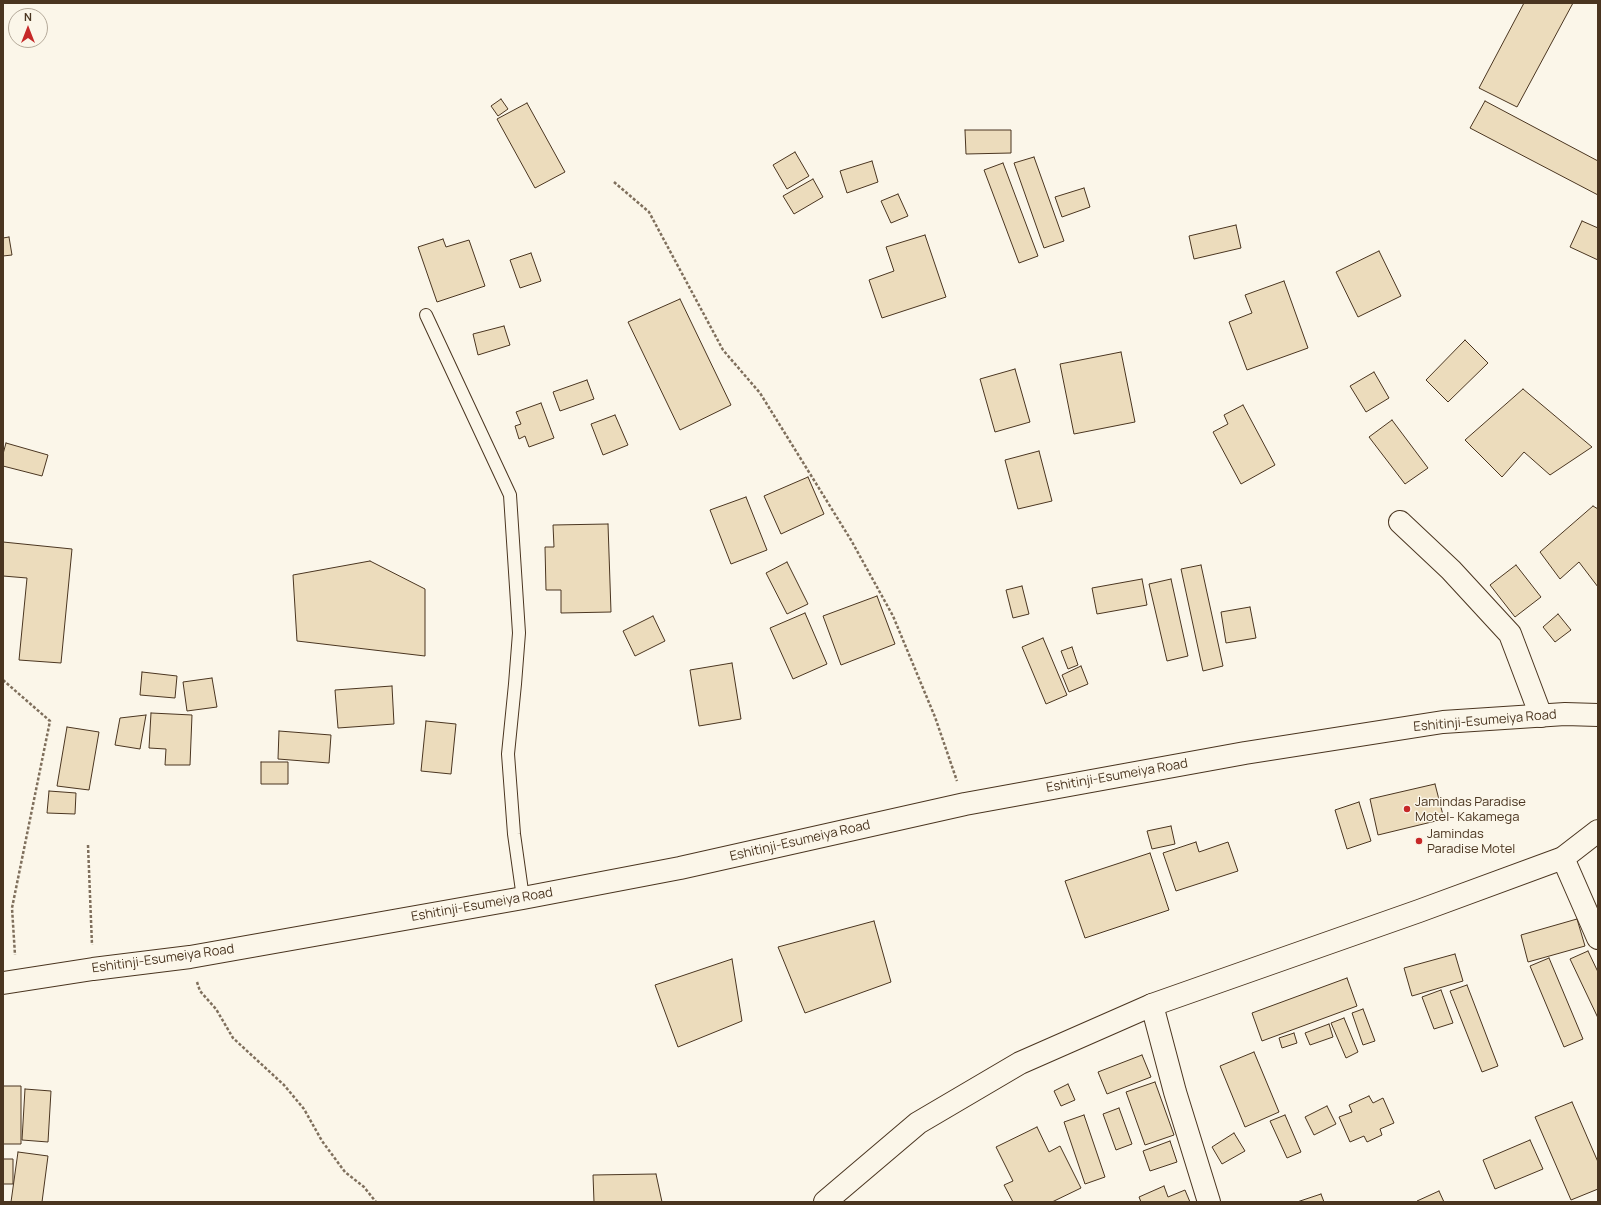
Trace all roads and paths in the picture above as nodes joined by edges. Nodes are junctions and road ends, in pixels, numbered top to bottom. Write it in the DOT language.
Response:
graph roads {
  1 [pos="614,182"];
  2 [pos="426,315"];
  3 [pos="1400,522"];
  4 [pos="3,680"];
  5 [pos="1598,715"];
  6 [pos="1541,716"];
  7 [pos="965,804"];
  8 [pos="1598,831"];
  9 [pos="88,845"];
  10 [pos="1563,858"];
  11 [pos="523,898"];
  12 [pos="1598,938"];
  13 [pos="190,957"];
  14 [pos="93,969"];
  15 [pos="10,983"];
  16 [pos="1152,1005"];
  17 [pos="376,1202"];
  18 [pos="825,1202"];
  19 [pos="1209,1202"];
  1 -- 7 [label="path"];
  2 -- 11 [label="lane"];
  3 -- 6 [label="main road"];
  4 -- 15 [label="path"];
  5 -- 6 [label="main road, Eshitinji-Esumeiya Road"];
  6 -- 7 [label="main road, Eshitinji-Esumeiya Road"];
  7 -- 11 [label="main road, Eshitinji-Esumeiya Road"];
  8 -- 10 [label="main road"];
  9 -- 14 [label="path"];
  10 -- 12 [label="main road"];
  10 -- 16 [label="main road"];
  11 -- 13 [label="main road, Eshitinji-Esumeiya Road"];
  13 -- 14 [label="main road, Eshitinji-Esumeiya Road"];
  13 -- 17 [label="path"];
  14 -- 15 [label="main road, Eshitinji-Esumeiya Road"];
  16 -- 18 [label="main road"];
  16 -- 19 [label="main road"];
}
